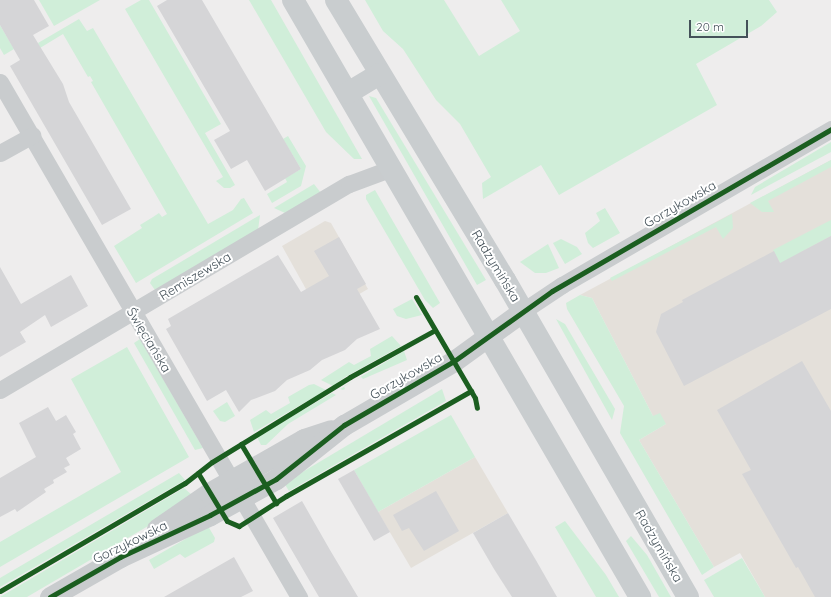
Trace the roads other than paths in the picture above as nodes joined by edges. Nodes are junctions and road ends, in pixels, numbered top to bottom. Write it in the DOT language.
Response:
graph roads {
  1 [pos="293,0"];
  2 [pos="336,0"];
  3 [pos="380,74"];
  4 [pos="0,82"];
  5 [pos="348,93"];
  6 [pos="831,129"];
  7 [pos="32,135"];
  8 [pos="0,153"];
  9 [pos="392,168"];
  10 [pos="523,311"];
  11 [pos="133,313"];
  12 [pos="488,336"];
  13 [pos="0,390"];
  14 [pos="238,489"];
  15 [pos="50,597"];
  16 [pos="299,597"];
  17 [pos="640,597"];
  18 [pos="688,597"];
  1 -- 5 [label="main road"];
  2 -- 3 [label="main road, Radzymińska"];
  3 -- 5 [label="main road"];
  3 -- 10 [label="main road, Radzymińska"];
  4 -- 7 [label="street, Święciańska"];
  5 -- 9 [label="main road"];
  6 -- 10 [label="street, Gorzykowska"];
  7 -- 8 [label="street"];
  7 -- 11 [label="street, Święciańska"];
  9 -- 11 [label="street, Remiszewska"];
  9 -- 12 [label="main road"];
  10 -- 12 [label="street, Gorzykowska"];
  10 -- 18 [label="main road, Radzymińska"];
  11 -- 13 [label="street, Remiszewska"];
  11 -- 14 [label="street, Święciańska"];
  12 -- 14 [label="street, Gorzykowska"];
  12 -- 17 [label="main road"];
  14 -- 15 [label="street, Gorzykowska"];
  14 -- 16 [label="street, Święciańska"];
}
